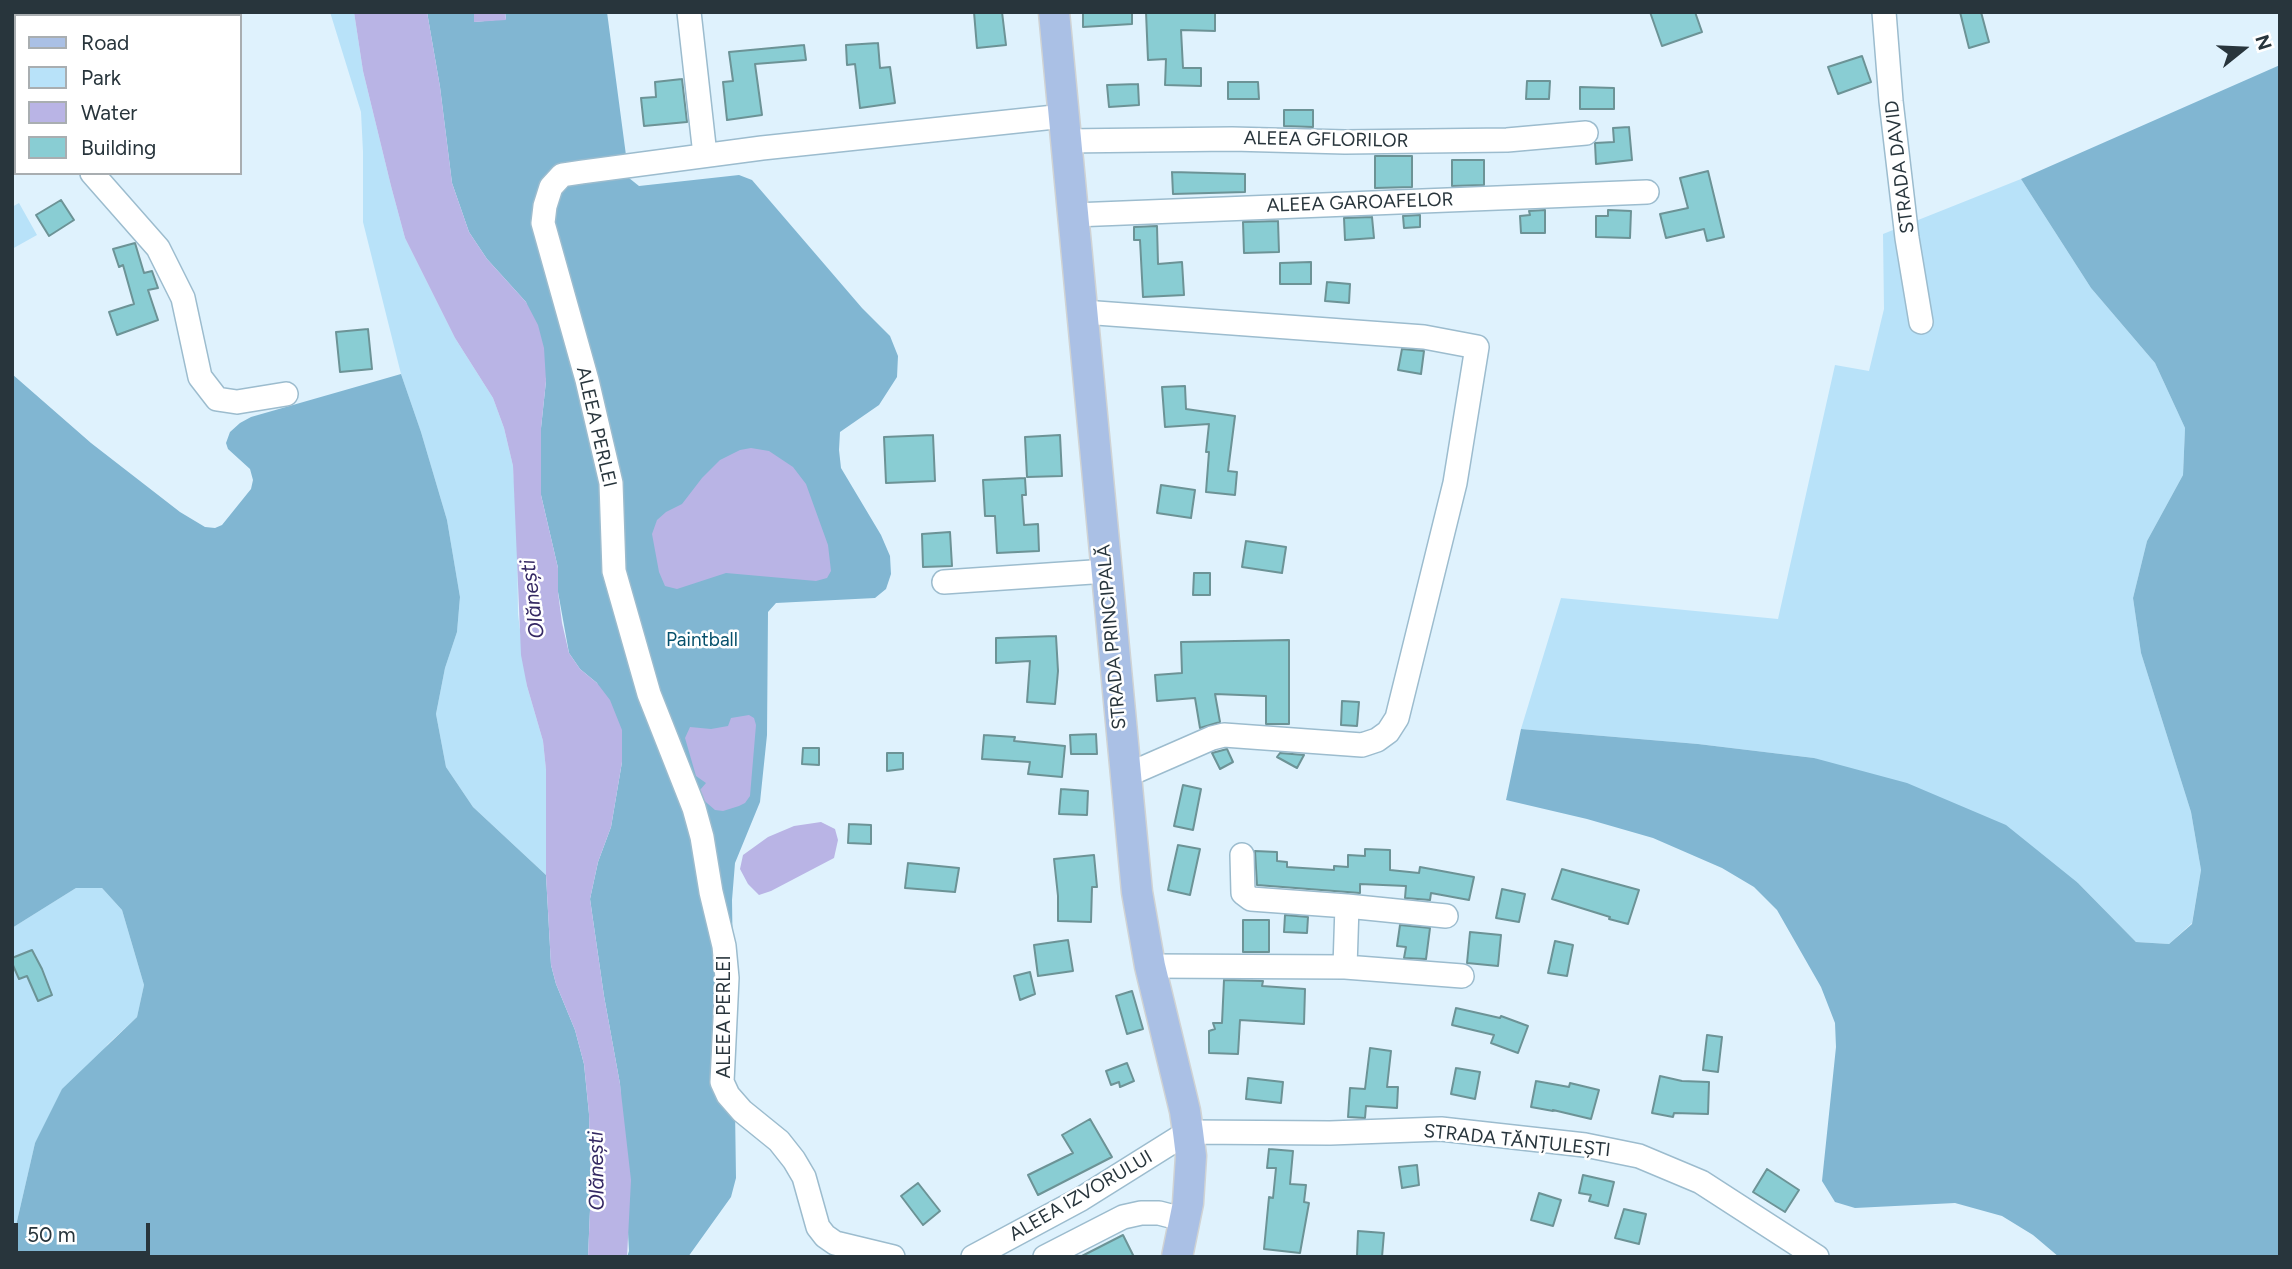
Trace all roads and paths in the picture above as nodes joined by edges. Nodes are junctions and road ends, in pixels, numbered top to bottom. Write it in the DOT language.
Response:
graph roads {
  1 [pos="689,12"];
  2 [pos="1054,12"];
  3 [pos="1884,12"];
  4 [pos="1065,129"];
  5 [pos="1586,133"];
  6 [pos="705,155"];
  7 [pos="94,175"];
  8 [pos="1647,192"];
  9 [pos="1074,215"];
  10 [pos="1083,312"];
  11 [pos="1921,322"];
  12 [pos="286,394"];
  13 [pos="1107,571"];
  14 [pos="944,582"];
  15 [pos="1125,776"];
  16 [pos="1242,855"];
  17 [pos="1348,905"];
  18 [pos="1446,916"];
  19 [pos="1150,966"];
  20 [pos="1345,967"];
  21 [pos="1462,976"];
  22 [pos="1188,1132"];
  23 [pos="1186,1220"];
  24 [pos="893,1257"];
  25 [pos="974,1257"];
  26 [pos="1045,1257"];
  27 [pos="1177,1257"];
  28 [pos="1817,1257"];
  1 -- 6 [label="street"];
  2 -- 4 [label="main road, STRADA PRINCIPALĂ"];
  3 -- 11 [label="street, STRADA DAVID"];
  4 -- 5 [label="street, ALEEA GFLORILOR"];
  4 -- 6 [label="street, ALEEA PERLEI"];
  4 -- 9 [label="main road, STRADA PRINCIPALĂ"];
  6 -- 24 [label="street, ALEEA PERLEI"];
  7 -- 12 [label="street"];
  8 -- 9 [label="street, ALEEA GAROAFELOR"];
  9 -- 10 [label="main road, STRADA PRINCIPALĂ"];
  10 -- 13 [label="main road, STRADA PRINCIPALĂ"];
  10 -- 15 [label="street"];
  13 -- 14 [label="street"];
  13 -- 15 [label="main road, STRADA PRINCIPALĂ"];
  15 -- 19 [label="main road, STRADA PRINCIPALĂ"];
  16 -- 17 [label="street"];
  17 -- 18 [label="street"];
  17 -- 20 [label="street"];
  19 -- 20 [label="street"];
  19 -- 22 [label="main road, STRADA PRINCIPALĂ"];
  20 -- 21 [label="street"];
  22 -- 23 [label="main road, STRADA PRINCIPALĂ"];
  22 -- 25 [label="street, ALEEA IZVORULUI"];
  22 -- 28 [label="street, STRADA TĂNȚULEȘTI"];
  23 -- 26 [label="street"];
  23 -- 27 [label="main road, STRADA PRINCIPALĂ"];
}
